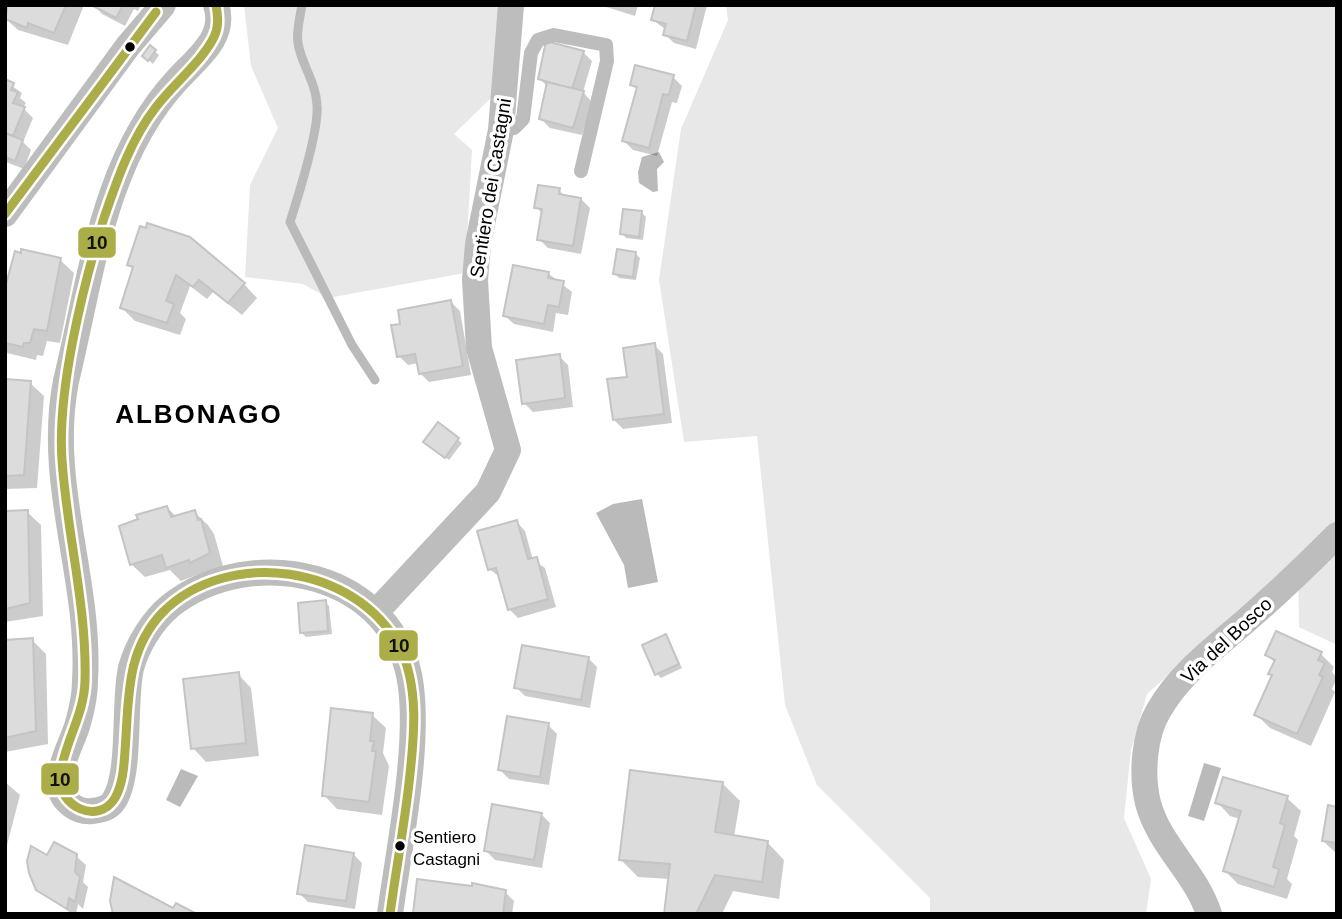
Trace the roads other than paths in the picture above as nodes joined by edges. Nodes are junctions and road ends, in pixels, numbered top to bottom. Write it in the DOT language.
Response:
graph roads {
  1 [pos="163,5"];
  2 [pos="216,5"];
  3 [pos="511,5"];
  4 [pos="501,130"];
  5 [pos="580,171"];
  6 [pos="5,214"];
  7 [pos="1337,535"];
  8 [pos="376,612"];
  9 [pos="390,914"];
  10 [pos="1209,914"];
  1 -- 6 [label="street"];
  2 -- 8 [label="street"];
  3 -- 4 [label="street, Sentiero dei Castagni"];
  4 -- 5 [label="lane"];
  4 -- 8 [label="street, Sentiero dei Castagni"];
  7 -- 10 [label="street, Via del Bosco"];
  8 -- 9 [label="street"];
}
